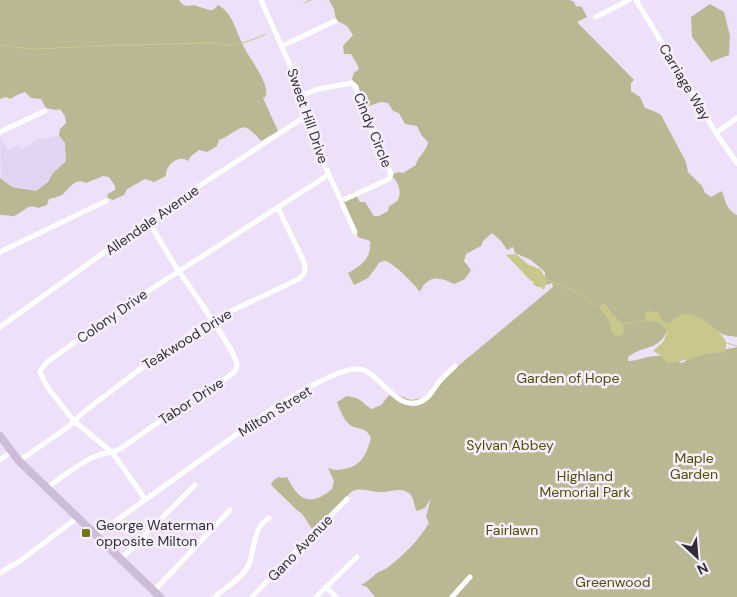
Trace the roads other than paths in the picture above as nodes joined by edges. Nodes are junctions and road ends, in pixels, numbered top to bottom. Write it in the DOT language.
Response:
graph roads {
  1 [pos="261,0"];
  2 [pos="629,0"];
  3 [pos="636,0"];
  4 [pos="596,17"];
  5 [pos="335,21"];
  6 [pos="282,46"];
  7 [pos="300,96"];
  8 [pos="45,111"];
  9 [pos="306,116"];
  10 [pos="737,118"];
  11 [pos="0,132"];
  12 [pos="716,133"];
  13 [pos="737,163"];
  14 [pos="328,175"];
  15 [pos="106,201"];
  16 [pos="341,201"];
  17 [pos="278,208"];
  18 [pos="148,221"];
  19 [pos="355,232"];
  20 [pos="0,252"];
  21 [pos="179,271"];
  22 [pos="0,318"];
  23 [pos="212,320"];
  24 [pos="1,326"];
  25 [pos="455,366"];
  26 [pos="74,421"];
  27 [pos="0,436"];
  28 [pos="11,452"];
  29 [pos="113,452"];
  30 [pos="0,460"];
  31 [pos="20,461"];
  32 [pos="195,485"];
  33 [pos="47,488"];
  34 [pos="145,499"];
  35 [pos="347,500"];
  36 [pos="230,510"];
  37 [pos="77,518"];
  38 [pos="269,518"];
  39 [pos="96,535"];
  40 [pos="357,557"];
  41 [pos="121,559"];
  42 [pos="0,573"];
  43 [pos="470,577"];
  44 [pos="326,587"];
  45 [pos="154,591"];
  46 [pos="160,597"];
  47 [pos="216,597"];
  48 [pos="252,597"];
  49 [pos="316,597"];
  50 [pos="336,597"];
  51 [pos="452,597"];
  1 -- 6 [label="street, Sweet Hill Drive"];
  2 -- 4 [label="street"];
  3 -- 12 [label="street, Carriage Way"];
  5 -- 6 [label="street"];
  6 -- 7 [label="street, Sweet Hill Drive"];
  7 -- 9 [label="street, Sweet Hill Drive"];
  7 -- 16 [label="street, Cindy Circle"];
  8 -- 11 [label="street"];
  9 -- 14 [label="street, Sweet Hill Drive"];
  9 -- 18 [label="street, Allendale Avenue"];
  10 -- 12 [label="street"];
  12 -- 13 [label="street, Carriage Way"];
  14 -- 16 [label="street, Sweet Hill Drive"];
  14 -- 17 [label="street, Colony Drive"];
  15 -- 20 [label="street"];
  16 -- 19 [label="street, Sweet Hill Drive"];
  17 -- 21 [label="street, Colony Drive"];
  17 -- 23 [label="street, Teakwood Drive"];
  18 -- 21 [label="street, Tabor Drive"];
  18 -- 24 [label="street, Allendale Avenue"];
  21 -- 23 [label="street, Tabor Drive"];
  21 -- 26 [label="street, Colony Drive"];
  22 -- 24 [label="street"];
  23 -- 26 [label="street, Teakwood Drive"];
  23 -- 29 [label="street, Tabor Drive"];
  25 -- 34 [label="street, Milton Street"];
  26 -- 29 [label="street, Colony Drive"];
  26 -- 31 [label="street, Teakwood Drive"];
  27 -- 28 [label="main road"];
  28 -- 30 [label="street"];
  28 -- 31 [label="main road"];
  29 -- 33 [label="street, Tabor Drive"];
  29 -- 34 [label="street, Colony Drive"];
  31 -- 33 [label="main road"];
  32 -- 41 [label="street"];
  33 -- 37 [label="main road"];
  34 -- 39 [label="street, Milton Street"];
  35 -- 48 [label="street, Gano Avenue"];
  36 -- 45 [label="street"];
  37 -- 39 [label="main road"];
  37 -- 42 [label="street"];
  38 -- 47 [label="street"];
  39 -- 41 [label="main road"];
  40 -- 44 [label="street"];
  41 -- 45 [label="main road"];
  43 -- 51 [label="street"];
  44 -- 49 [label="street"];
  44 -- 50 [label="street"];
  45 -- 46 [label="main road"];
}
